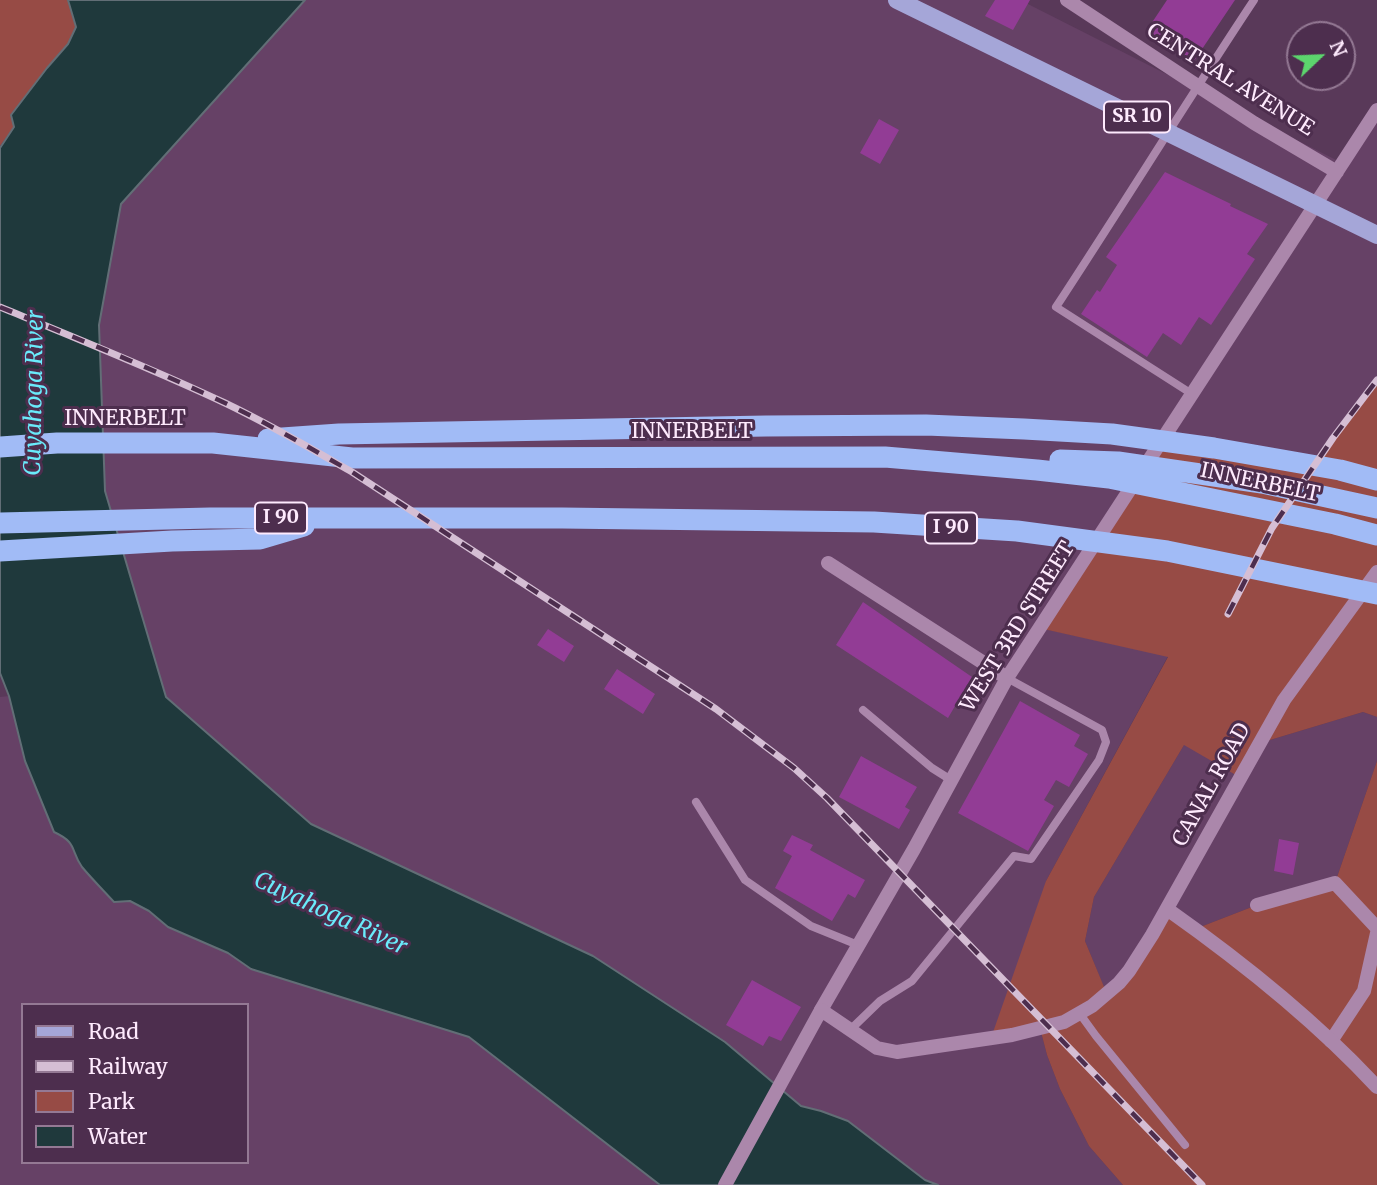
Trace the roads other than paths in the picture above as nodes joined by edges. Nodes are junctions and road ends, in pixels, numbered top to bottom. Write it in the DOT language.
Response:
graph roads {
  1 [pos="897,0"];
  2 [pos="1067,0"];
  3 [pos="1254,0"];
  4 [pos="1197,86"];
  5 [pos="1377,110"];
  6 [pos="1337,172"];
  7 [pos="1377,235"];
  8 [pos="1192,394"];
  9 [pos="213,443"];
  10 [pos="0,447"];
  11 [pos="974,464"];
  12 [pos="1377,480"];
  13 [pos="1377,508"];
  14 [pos="327,519"];
  15 [pos="0,523"];
  16 [pos="1377,535"];
  17 [pos="0,551"];
  18 [pos="828,563"];
  19 [pos="1377,572"];
  20 [pos="1336,586"];
  21 [pos="1377,594"];
  22 [pos="1377,600"];
  23 [pos="1007,678"];
  24 [pos="863,710"];
  25 [pos="951,780"];
  26 [pos="696,802"];
  27 [pos="1257,905"];
  28 [pos="1167,909"];
  29 [pos="1377,928"];
  30 [pos="1377,933"];
  31 [pos="858,945"];
  32 [pos="821,1010"];
  33 [pos="1080,1014"];
  34 [pos="850,1030"];
  35 [pos="1331,1041"];
  36 [pos="1377,1087"];
  37 [pos="1185,1145"];
  38 [pos="725,1185"];
  1 -- 7 [label="main road, SR 10"];
  2 -- 4 [label="street, CENTRAL AVENUE"];
  3 -- 4 [label="lane"];
  4 -- 6 [label="street, CENTRAL AVENUE"];
  4 -- 8 [label="lane"];
  5 -- 6 [label="street, WEST 3RD STREET"];
  6 -- 8 [label="street, WEST 3RD STREET"];
  8 -- 23 [label="street, WEST 3RD STREET"];
  9 -- 10 [label="highway, INNERBELT"];
  9 -- 11 [label="highway, INNERBELT"];
  9 -- 12 [label="highway"];
  11 -- 13 [label="highway"];
  11 -- 16 [label="highway, INNERBELT"];
  14 -- 15 [label="highway, I 90"];
  14 -- 17 [label="highway"];
  14 -- 20 [label="highway, I 90"];
  18 -- 23 [label="street"];
  19 -- 28 [label="street, CANAL ROAD"];
  20 -- 21 [label="highway, I 90"];
  20 -- 22 [label="highway"];
  23 -- 25 [label="street, WEST 3RD STREET"];
  23 -- 34 [label="lane"];
  24 -- 25 [label="lane"];
  25 -- 31 [label="street, WEST 3RD STREET"];
  26 -- 31 [label="lane"];
  27 -- 29 [label="street"];
  28 -- 33 [label="street, CANAL ROAD"];
  28 -- 35 [label="street"];
  30 -- 35 [label="street"];
  31 -- 32 [label="street, WEST 3RD STREET"];
  32 -- 34 [label="street, CANAL ROAD"];
  32 -- 38 [label="street, WEST 3RD STREET"];
  33 -- 34 [label="street, CANAL ROAD"];
  33 -- 37 [label="lane"];
  35 -- 36 [label="street"];
}
